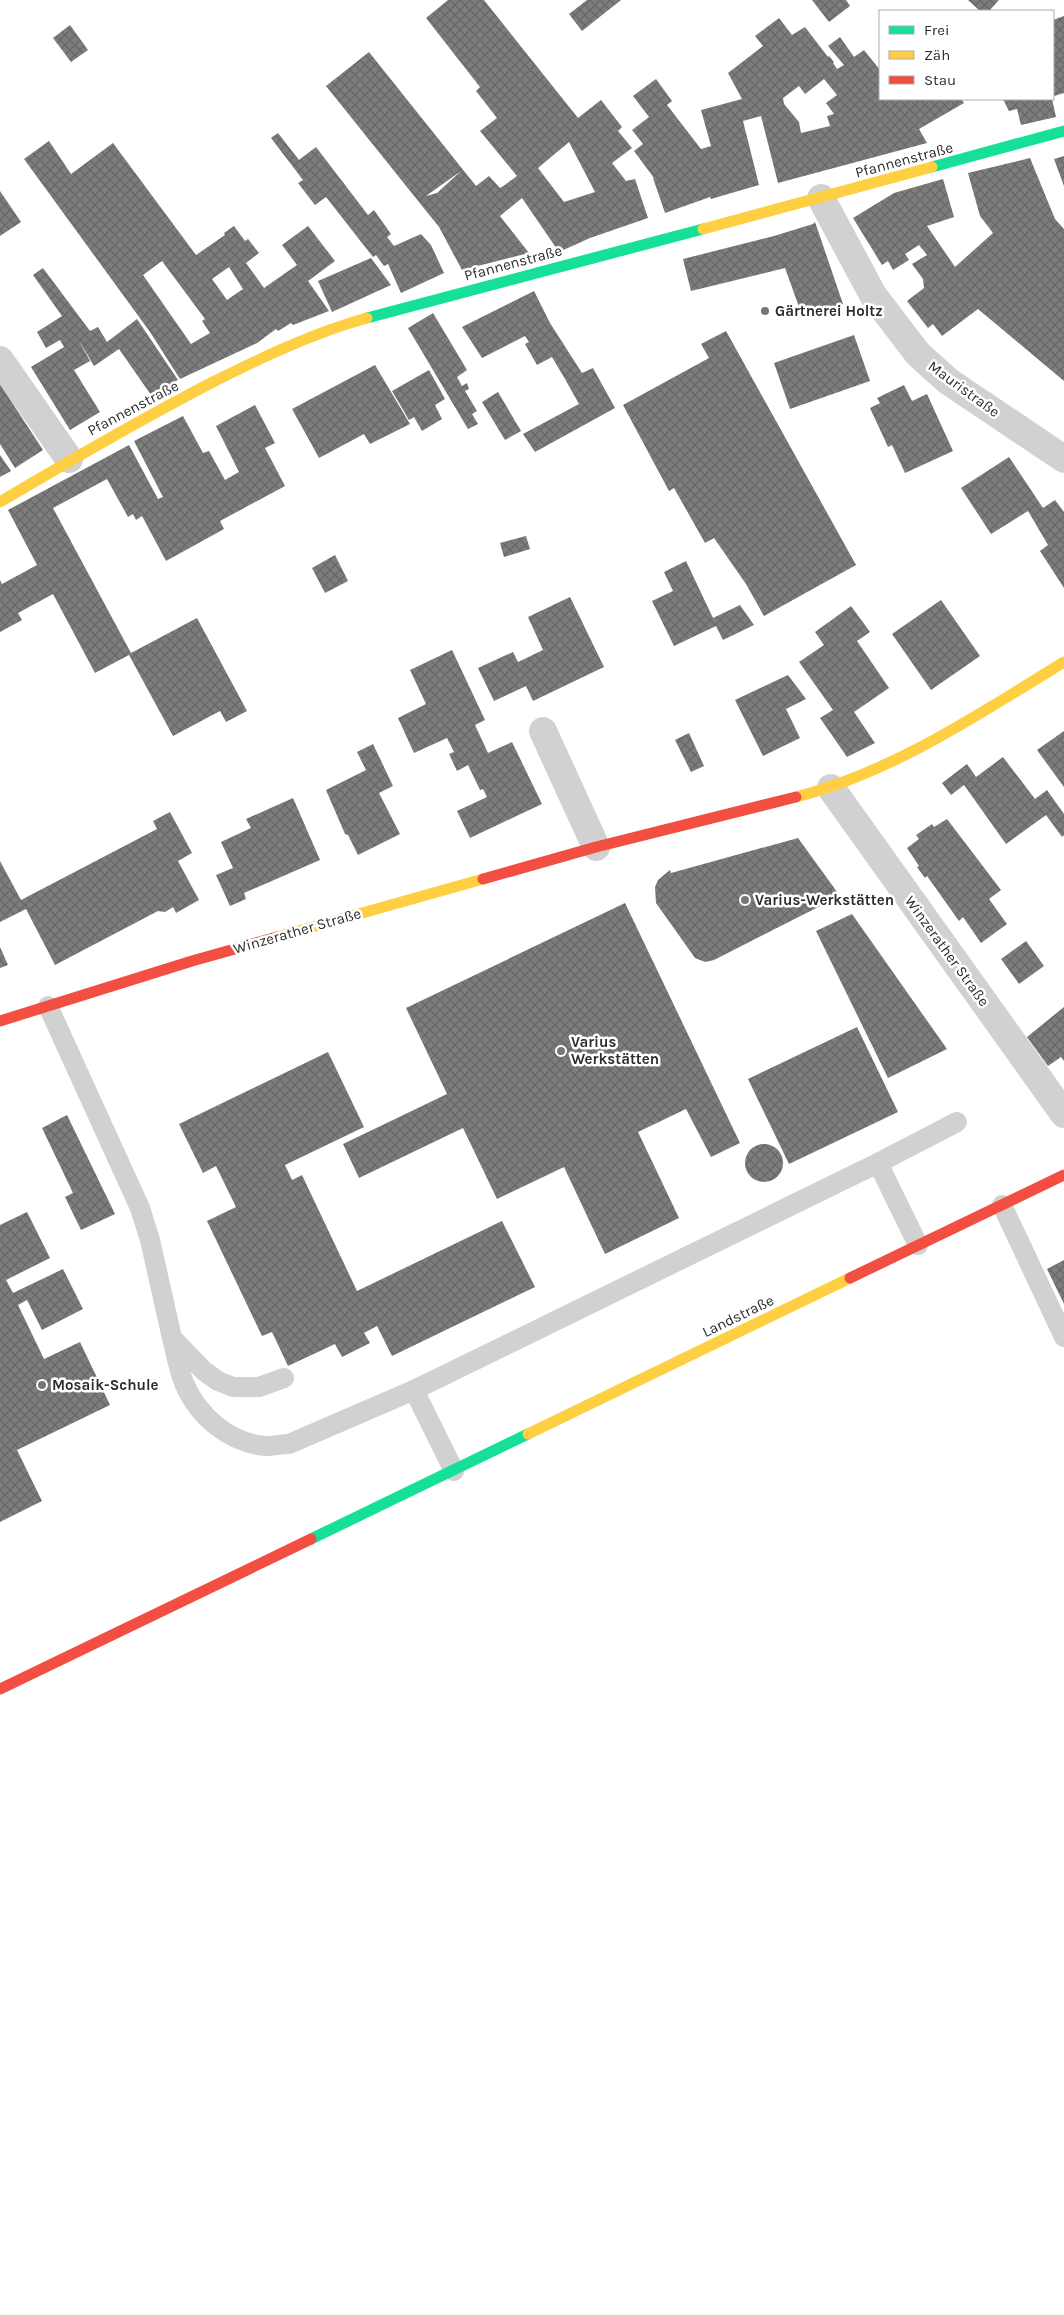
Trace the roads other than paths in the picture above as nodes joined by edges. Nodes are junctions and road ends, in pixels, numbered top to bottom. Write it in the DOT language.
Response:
graph roads {
  1 [pos="1064,131"];
  2 [pos="821,198"];
  3 [pos="0,360"];
  4 [pos="69,459"];
  5 [pos="1064,459"];
  6 [pos="0,502"];
  7 [pos="1064,662"];
  8 [pos="543,731"];
  9 [pos="830,788"];
  10 [pos="596,847"];
  11 [pos="48,1006"];
  12 [pos="0,1021"];
  13 [pos="1064,1114"];
  14 [pos="957,1122"];
  15 [pos="878,1163"];
  16 [pos="1064,1175"];
  17 [pos="1002,1205"];
  18 [pos="918,1245"];
  19 [pos="1064,1336"];
  20 [pos="172,1338"];
  21 [pos="284,1378"];
  22 [pos="414,1390"];
  23 [pos="454,1471"];
  24 [pos="0,1689"];
  1 -- 2 [label="street, Pfannenstraße"];
  2 -- 4 [label="street, Pfannenstraße"];
  2 -- 5 [label="street, Mauristraße"];
  3 -- 4 [label="street"];
  4 -- 6 [label="street, Pfannenstraße"];
  7 -- 9 [label="street, Winzerather Straße"];
  8 -- 10 [label="street"];
  9 -- 10 [label="street, Winzerather Straße"];
  9 -- 13 [label="street, Winzerather Straße"];
  10 -- 11 [label="street, Winzerather Straße"];
  11 -- 12 [label="street, Winzerather Straße"];
  11 -- 20 [label="lane"];
  14 -- 15 [label="lane"];
  15 -- 18 [label="lane"];
  15 -- 22 [label="lane"];
  16 -- 17 [label="street, Landstraße"];
  17 -- 18 [label="street, Landstraße"];
  17 -- 19 [label="lane"];
  18 -- 23 [label="street, Landstraße"];
  20 -- 21 [label="lane"];
  20 -- 22 [label="lane"];
  22 -- 23 [label="lane"];
  23 -- 24 [label="street, Landstraße"];
}
